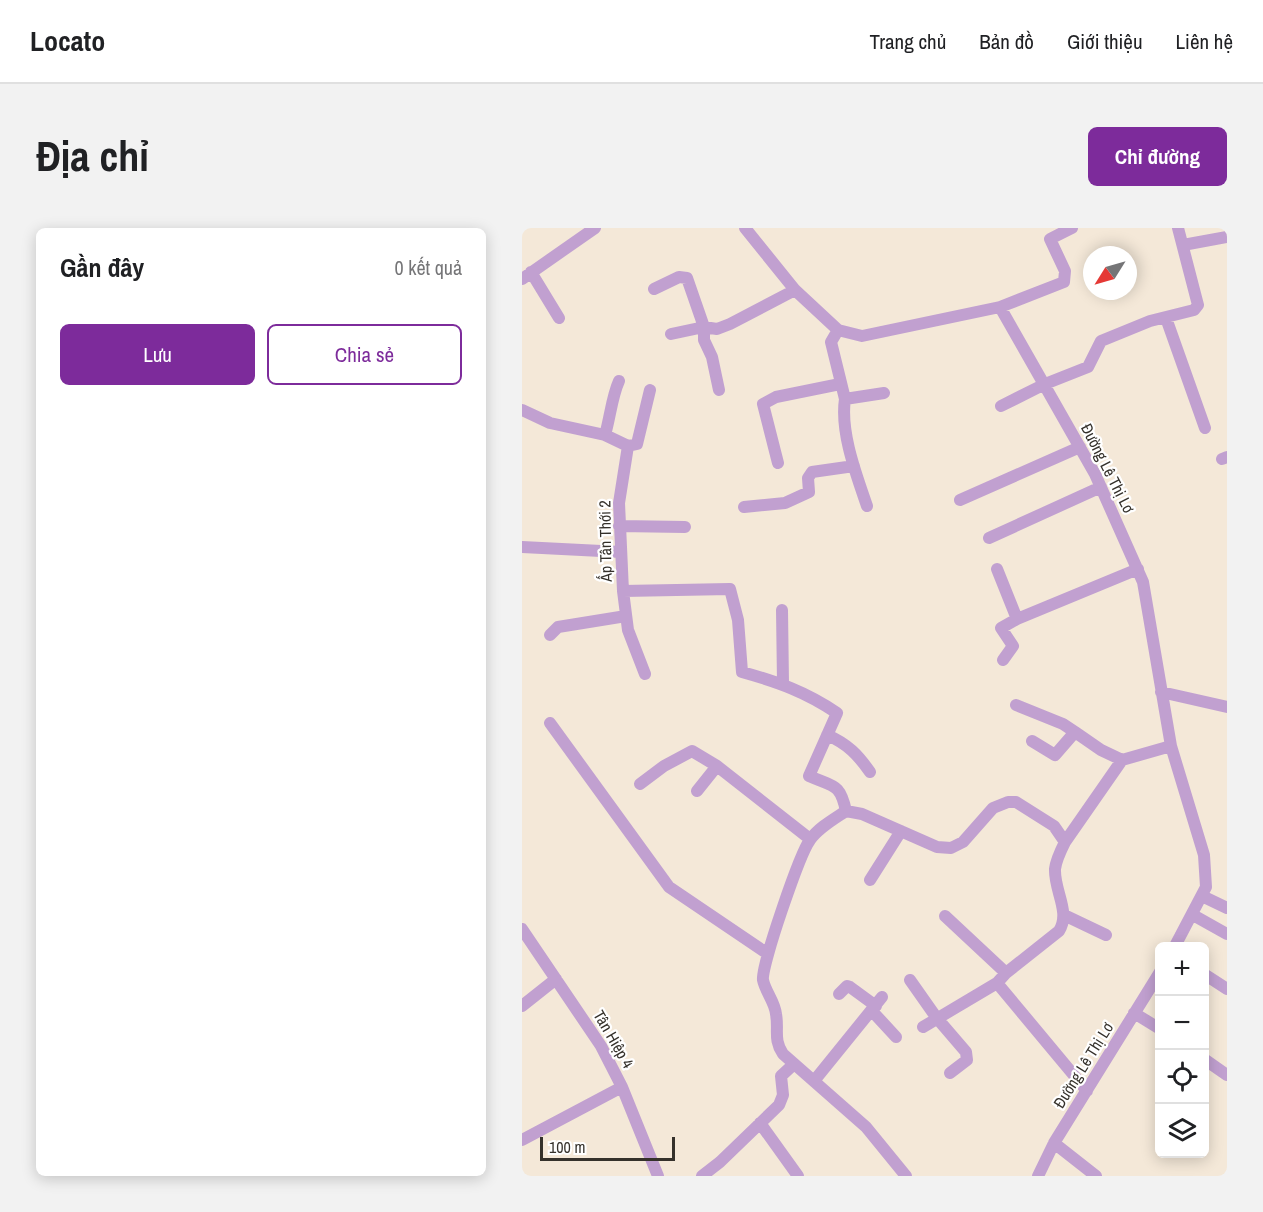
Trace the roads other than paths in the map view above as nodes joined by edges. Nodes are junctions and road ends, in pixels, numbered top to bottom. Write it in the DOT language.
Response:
graph roads {
  1 [pos="595,228"];
  2 [pos="745,228"];
  3 [pos="1072,228"];
  4 [pos="1178,228"];
  5 [pos="1227,237"];
  6 [pos="1183,245"];
  7 [pos="527,276"];
  8 [pos="654,290"];
  9 [pos="795,290"];
  10 [pos="1000,307"];
  11 [pos="559,318"];
  12 [pos="1166,318"];
  13 [pos="704,327"];
  14 [pos="838,330"];
  15 [pos="671,334"];
  16 [pos="619,381"];
  17 [pos="840,384"];
  18 [pos="1045,384"];
  19 [pos="650,390"];
  20 [pos="719,390"];
  21 [pos="759,391"];
  22 [pos="884,393"];
  23 [pos="845,399"];
  24 [pos="763,404"];
  25 [pos="1002,406"];
  26 [pos="522,410"];
  27 [pos="1205,428"];
  28 [pos="605,435"];
  29 [pos="628,446"];
  30 [pos="1080,447"];
  31 [pos="778,463"];
  32 [pos="854,466"];
  33 [pos="1101,487"];
  34 [pos="960,500"];
  35 [pos="867,506"];
  36 [pos="744,507"];
  37 [pos="619,526"];
  38 [pos="685,527"];
  39 [pos="989,538"];
  40 [pos="522,547"];
  41 [pos="621,552"];
  42 [pos="997,569"];
  43 [pos="1138,569"];
  44 [pos="623,591"];
  45 [pos="782,610"];
  46 [pos="626,616"];
  47 [pos="1017,619"];
  48 [pos="550,635"];
  49 [pos="1003,660"];
  50 [pos="645,674"];
  51 [pos="783,683"];
  52 [pos="1161,692"];
  53 [pos="1016,705"];
  54 [pos="1227,707"];
  55 [pos="550,723"];
  56 [pos="1074,732"];
  57 [pos="827,735"];
  58 [pos="1032,741"];
  59 [pos="1171,746"];
  60 [pos="1122,760"];
  61 [pos="717,766"];
  62 [pos="870,772"];
  63 [pos="640,784"];
  64 [pos="697,791"];
  65 [pos="846,812"];
  66 [pos="901,831"];
  67 [pos="810,839"];
  68 [pos="1065,842"];
  69 [pos="870,880"];
  70 [pos="1202,897"];
  71 [pos="1227,909"];
  72 [pos="1064,915"];
  73 [pos="1192,915"];
  74 [pos="945,916"];
  75 [pos="522,929"];
  76 [pos="1227,934"];
  77 [pos="1106,935"];
  78 [pos="1177,942"];
  79 [pos="768,954"];
  80 [pos="1006,973"];
  81 [pos="1209,977"];
  82 [pos="556,979"];
  83 [pos="910,980"];
  84 [pos="1155,980"];
  85 [pos="997,983"];
  86 [pos="1227,989"];
  87 [pos="839,994"];
  88 [pos="877,1005"];
  89 [pos="522,1006"];
  90 [pos="1134,1013"];
  91 [pos="936,1017"];
  92 [pos="1155,1026"];
  93 [pos="923,1027"];
  94 [pos="896,1037"];
  95 [pos="1209,1062"];
  96 [pos="794,1064"];
  97 [pos="950,1073"];
  98 [pos="1227,1075"];
  99 [pos="814,1081"];
  100 [pos="622,1087"];
  101 [pos="1087,1091"];
  102 [pos="760,1123"];
  103 [pos="522,1140"];
  104 [pos="1054,1143"];
  105 [pos="1039,1175"];
  106 [pos="658,1176"];
  107 [pos="702,1176"];
  108 [pos="798,1176"];
  109 [pos="906,1176"];
  110 [pos="1096,1176"];
  1 -- 7 [label="street"];
  2 -- 9 [label="street"];
  3 -- 10 [label="street"];
  4 -- 6 [label="street"];
  5 -- 6 [label="street"];
  6 -- 12 [label="street"];
  7 -- 11 [label="street"];
  8 -- 13 [label="street"];
  9 -- 13 [label="street"];
  9 -- 14 [label="street"];
  10 -- 14 [label="street"];
  10 -- 18 [label="street, Đường Lê Thị Lơ"];
  12 -- 18 [label="street"];
  12 -- 27 [label="street"];
  13 -- 15 [label="street"];
  13 -- 20 [label="street"];
  14 -- 17 [label="street"];
  16 -- 28 [label="street"];
  17 -- 23 [label="street"];
  17 -- 24 [label="street"];
  18 -- 25 [label="street"];
  18 -- 30 [label="street, Đường Lê Thị Lơ"];
  19 -- 29 [label="street"];
  21 -- 24 [label="street"];
  22 -- 23 [label="street"];
  23 -- 32 [label="street"];
  24 -- 31 [label="street"];
  26 -- 28 [label="street"];
  28 -- 29 [label="street"];
  29 -- 37 [label="street, Ấp Tân Thới 2"];
  30 -- 33 [label="street, Đường Lê Thị Lơ"];
  30 -- 34 [label="street"];
  32 -- 35 [label="street"];
  32 -- 36 [label="street"];
  33 -- 39 [label="street"];
  33 -- 43 [label="street, Đường Lê Thị Lơ"];
  37 -- 38 [label="street"];
  37 -- 41 [label="street, Ấp Tân Thới 2"];
  40 -- 41 [label="street"];
  41 -- 44 [label="street, Ấp Tân Thới 2"];
  42 -- 47 [label="street"];
  43 -- 47 [label="street"];
  43 -- 52 [label="street, Đường Lê Thị Lơ"];
  44 -- 46 [label="street, Ấp Tân Thới 2"];
  44 -- 51 [label="street"];
  45 -- 51 [label="street"];
  46 -- 48 [label="street"];
  46 -- 50 [label="street, Ấp Tân Thới 2"];
  47 -- 49 [label="street"];
  51 -- 57 [label="street"];
  52 -- 54 [label="street"];
  52 -- 59 [label="street, Đường Lê Thị Lơ"];
  53 -- 56 [label="street"];
  55 -- 79 [label="street"];
  56 -- 58 [label="street"];
  56 -- 60 [label="street"];
  57 -- 62 [label="street"];
  57 -- 65 [label="street"];
  59 -- 60 [label="street"];
  59 -- 70 [label="street, Đường Lê Thị Lơ"];
  60 -- 68 [label="street"];
  61 -- 63 [label="street"];
  61 -- 64 [label="street"];
  61 -- 67 [label="street"];
  65 -- 66 [label="street"];
  65 -- 67 [label="street"];
  66 -- 68 [label="street"];
  66 -- 69 [label="street"];
  67 -- 79 [label="street"];
  68 -- 72 [label="street"];
  70 -- 71 [label="street"];
  70 -- 73 [label="street, Đường Lê Thị Lơ"];
  72 -- 77 [label="street"];
  72 -- 80 [label="street"];
  73 -- 76 [label="street"];
  73 -- 78 [label="street, Đường Lê Thị Lơ"];
  74 -- 80 [label="street"];
  75 -- 82 [label="street, Tân Hiệp 4"];
  79 -- 96 [label="street"];
  80 -- 85 [label="street"];
  81 -- 86 [label="street"];
  82 -- 89 [label="street"];
  82 -- 100 [label="street, Tân Hiệp 4"];
  83 -- 91 [label="street"];
  84 -- 90 [label="street, Đường Lê Thị Lơ"];
  85 -- 91 [label="street"];
  85 -- 101 [label="street"];
  87 -- 88 [label="street"];
  88 -- 94 [label="street"];
  88 -- 99 [label="street"];
  90 -- 92 [label="street"];
  90 -- 101 [label="street, Đường Lê Thị Lơ"];
  91 -- 93 [label="street"];
  91 -- 97 [label="street"];
  95 -- 98 [label="street"];
  96 -- 99 [label="street"];
  96 -- 102 [label="street"];
  99 -- 109 [label="street"];
  100 -- 103 [label="street"];
  100 -- 106 [label="street, Tân Hiệp 4"];
  101 -- 104 [label="street, Đường Lê Thị Lơ"];
  102 -- 107 [label="street"];
  102 -- 108 [label="street"];
  104 -- 105 [label="street, Đường Lê Thị Lơ"];
  104 -- 110 [label="street"];
}
